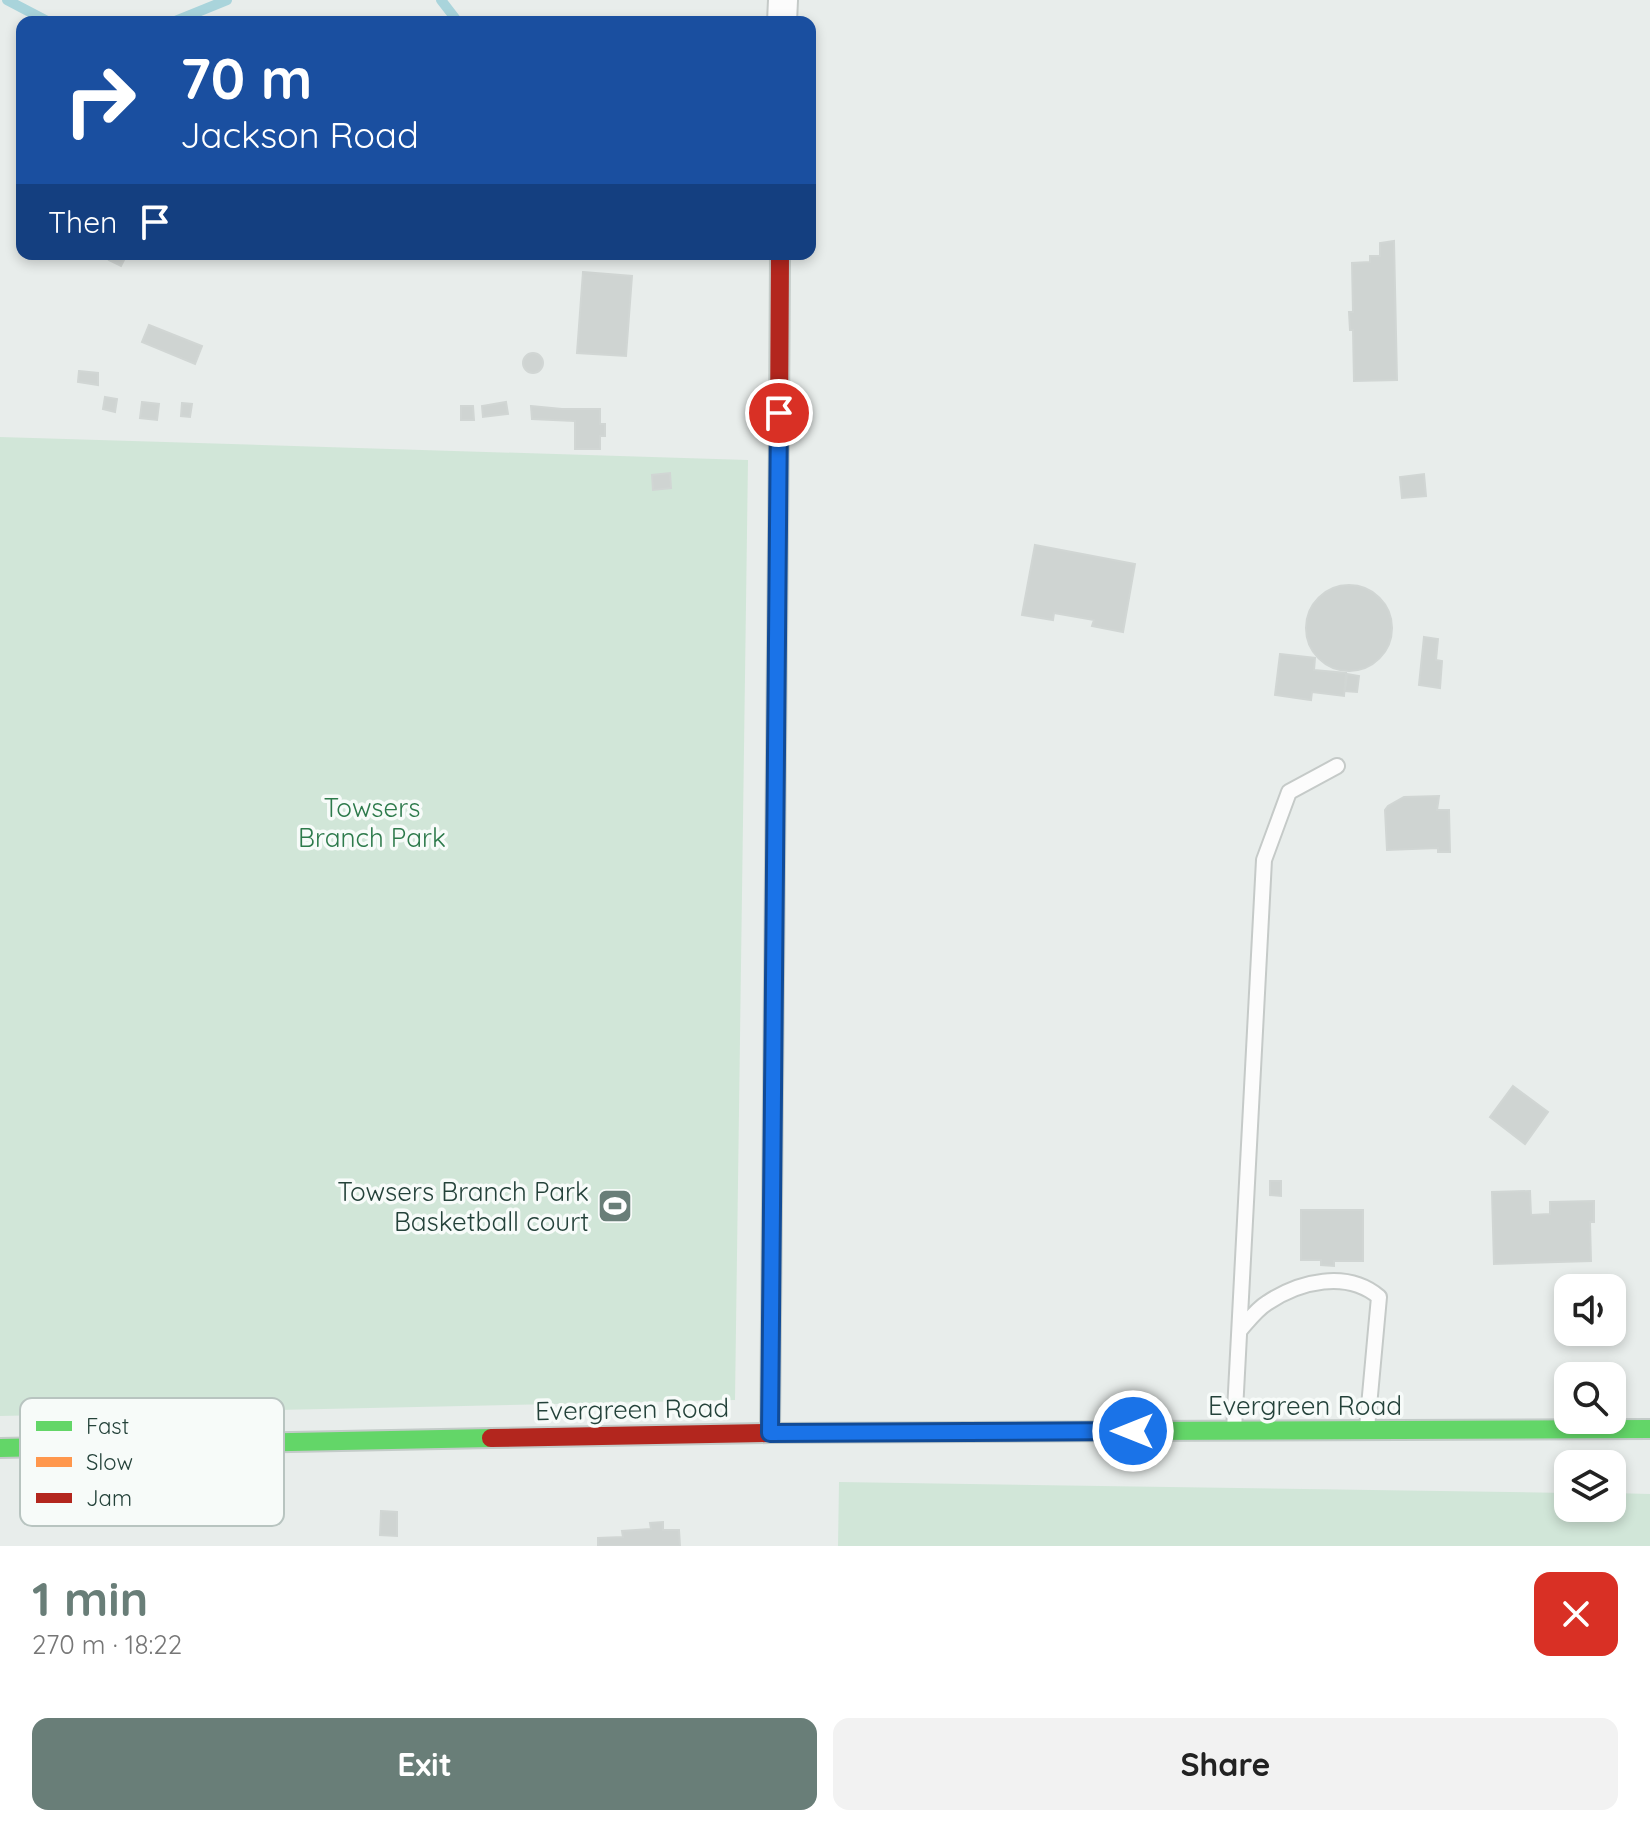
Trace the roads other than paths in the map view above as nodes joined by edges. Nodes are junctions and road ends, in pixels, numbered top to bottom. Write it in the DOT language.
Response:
graph roads {
  1 [pos="780,260"];
  2 [pos="1337,766"];
  3 [pos="1240,1330"];
  4 [pos="1650,1429"];
  5 [pos="1366,1430"];
  6 [pos="1234,1431"];
  7 [pos="770,1433"];
  8 [pos="284,1442"];
  9 [pos="0,1448"];
  10 [pos="20,1448"];
  1 -- 7 [label="street"];
  2 -- 3 [label="lane"];
  3 -- 5 [label="lane"];
  3 -- 6 [label="lane"];
  4 -- 5 [label="street, Evergreen Road"];
  5 -- 6 [label="street, Evergreen Road"];
  6 -- 7 [label="street, Evergreen Road"];
  7 -- 8 [label="street, Evergreen Road"];
  9 -- 10 [label="street, Evergreen Road"];
}
